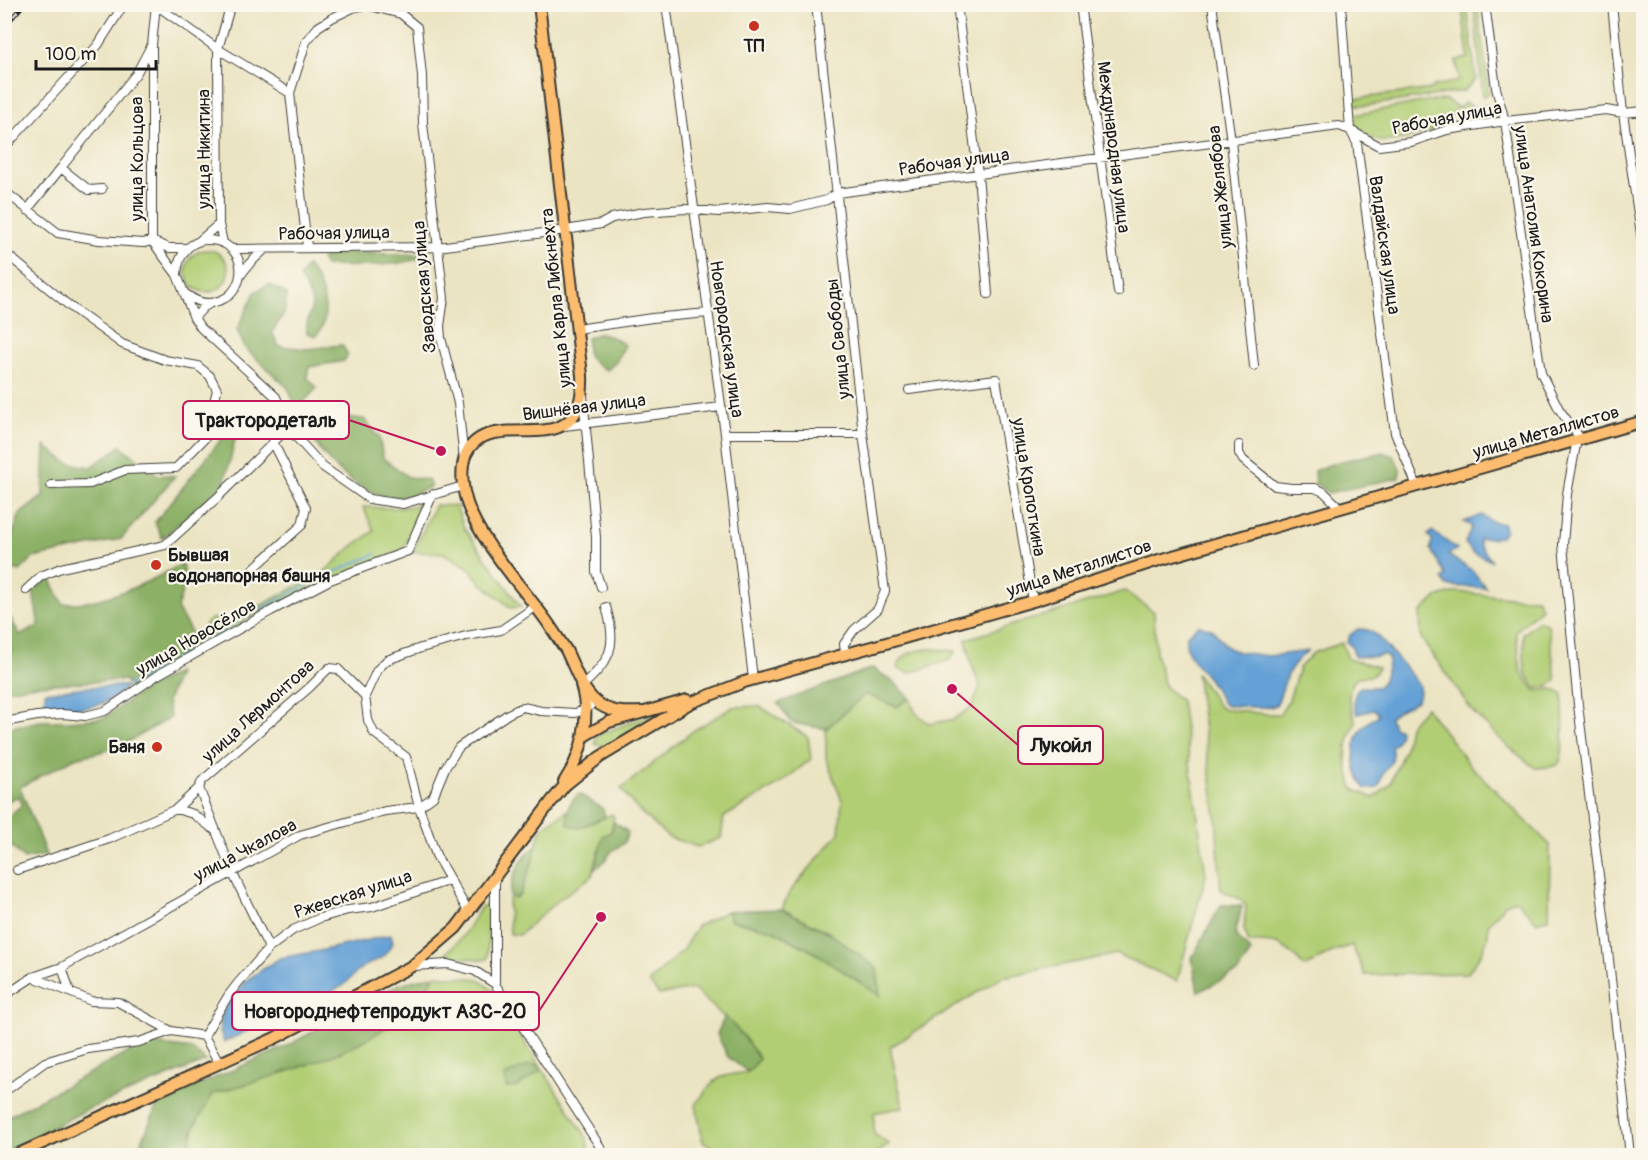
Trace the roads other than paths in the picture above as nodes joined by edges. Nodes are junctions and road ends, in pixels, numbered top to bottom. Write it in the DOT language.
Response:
graph roads {
  1 [pos="124,4"];
  2 [pos="231,4"];
  3 [pos="539,4"];
  4 [pos="666,4"];
  5 [pos="816,4"];
  6 [pos="957,4"];
  7 [pos="1080,4"];
  8 [pos="1212,4"];
  9 [pos="1341,4"];
  10 [pos="1485,4"];
  11 [pos="1612,4"];
  12 [pos="156,5"];
  13 [pos="152,45"];
  14 [pos="218,49"];
  15 [pos="290,93"];
  16 [pos="1644,111"];
  17 [pos="1623,114"];
  18 [pos="1504,121"];
  19 [pos="1350,130"];
  20 [pos="1231,141"];
  21 [pos="4,148"];
  22 [pos="1100,158"];
  23 [pos="62,166"];
  24 [pos="978,174"];
  25 [pos="102,189"];
  26 [pos="4,191"];
  27 [pos="837,193"];
  28 [pos="27,210"];
  29 [pos="694,210"];
  30 [pos="219,224"];
  31 [pos="566,230"];
  32 [pos="152,241"];
  33 [pos="199,241"];
  34 [pos="223,243"];
  35 [pos="438,247"];
  36 [pos="187,248"];
  37 [pos="307,248"];
  38 [pos="231,249"];
  39 [pos="265,249"];
  40 [pos="4,252"];
  41 [pos="1644,254"];
  42 [pos="177,275"];
  43 [pos="240,276"];
  44 [pos="184,291"];
  45 [pos="1118,292"];
  46 [pos="988,294"];
  47 [pos="212,303"];
  48 [pos="708,313"];
  49 [pos="194,318"];
  50 [pos="577,329"];
  51 [pos="1254,366"];
  52 [pos="909,390"];
  53 [pos="583,392"];
  54 [pos="721,407"];
  55 [pos="1644,421"];
  56 [pos="586,423"];
  57 [pos="560,426"];
  58 [pos="288,428"];
  59 [pos="725,434"];
  60 [pos="863,435"];
  61 [pos="1578,439"];
  62 [pos="273,442"];
  63 [pos="1239,445"];
  64 [pos="464,461"];
  65 [pos="51,485"];
  66 [pos="463,486"];
  67 [pos="1417,486"];
  68 [pos="433,494"];
  69 [pos="1340,508"];
  70 [pos="244,577"];
  71 [pos="601,587"];
  72 [pos="26,590"];
  73 [pos="1033,600"];
  74 [pos="536,606"];
  75 [pos="606,607"];
  76 [pos="845,653"];
  77 [pos="753,679"];
  78 [pos="582,686"];
  79 [pos="711,694"];
  80 [pos="365,696"];
  81 [pos="595,701"];
  82 [pos="585,710"];
  83 [pos="642,712"];
  84 [pos="4,722"];
  85 [pos="583,740"];
  86 [pos="600,757"];
  87 [pos="199,788"];
  88 [pos="552,801"];
  89 [pos="418,807"];
  90 [pos="176,809"];
  91 [pos="216,831"];
  92 [pos="17,870"];
  93 [pos="233,874"];
  94 [pos="495,878"];
  95 [pos="450,880"];
  96 [pos="469,913"];
  97 [pos="269,948"];
  98 [pos="412,966"];
  99 [pos="62,967"];
  100 [pos="33,977"];
  101 [pos="495,984"];
  102 [pos="70,992"];
  103 [pos="4,996"];
  104 [pos="171,1031"];
  105 [pos="204,1036"];
  106 [pos="219,1063"];
  107 [pos="4,1092"];
  108 [pos="607,1154"];
  109 [pos="14,1155"];
  110 [pos="1630,1155"];
  1 -- 21 [label="street"];
  2 -- 14 [label="street, улица Никитина"];
  3 -- 31 [label="main road, улица Карла Либкнехта"];
  4 -- 29 [label="street, Новгородская улица"];
  5 -- 27 [label="street, улица Свободы"];
  6 -- 24 [label="street"];
  7 -- 22 [label="street, Международная улица"];
  8 -- 20 [label="street, улица Желябова"];
  9 -- 19 [label="street, Валдайская улица"];
  10 -- 18 [label="street, улица Анатолия Кокорина"];
  11 -- 17 [label="street"];
  12 -- 13 [label="street, улица Кольцова"];
  12 -- 14 [label="street"];
  13 -- 23 [label="street"];
  13 -- 32 [label="street, улица Кольцова"];
  14 -- 15 [label="street"];
  14 -- 30 [label="street, улица Никитина"];
  15 -- 35 [label="street, Заводская улица"];
  15 -- 37 [label="street"];
  16 -- 17 [label="street, Рабочая улица"];
  17 -- 18 [label="street, Рабочая улица"];
  17 -- 41 [label="street"];
  18 -- 19 [label="street, Рабочая улица"];
  18 -- 61 [label="street, улица Анатолия Кокорина"];
  19 -- 20 [label="street, Рабочая улица"];
  19 -- 67 [label="street, Валдайская улица"];
  20 -- 22 [label="street, Рабочая улица"];
  20 -- 51 [label="street, улица Желябова"];
  22 -- 24 [label="street, Рабочая улица"];
  22 -- 45 [label="street, Международная улица"];
  23 -- 25 [label="street"];
  23 -- 28 [label="street"];
  24 -- 27 [label="street, Рабочая улица"];
  24 -- 46 [label="street"];
  26 -- 28 [label="street"];
  27 -- 29 [label="street, Рабочая улица"];
  27 -- 60 [label="street, улица Свободы"];
  28 -- 32 [label="street"];
  29 -- 31 [label="street, Рабочая улица"];
  29 -- 48 [label="street, Новгородская улица"];
  30 -- 33 [label="street"];
  30 -- 34 [label="street, улица Никитина"];
  31 -- 35 [label="street, Рабочая улица"];
  31 -- 50 [label="main road, улица Карла Либкнехта"];
  32 -- 36 [label="street"];
  32 -- 42 [label="street"];
  33 -- 34 [label="street"];
  33 -- 36 [label="street"];
  34 -- 38 [label="street"];
  35 -- 37 [label="street, Рабочая улица"];
  35 -- 64 [label="street, Заводская улица"];
  36 -- 42 [label="street"];
  37 -- 39 [label="street, Рабочая улица"];
  38 -- 39 [label="street, Рабочая улица"];
  38 -- 43 [label="street"];
  39 -- 43 [label="street"];
  40 -- 65 [label="street"];
  42 -- 44 [label="street"];
  43 -- 47 [label="street"];
  44 -- 47 [label="street"];
  44 -- 49 [label="street"];
  47 -- 49 [label="street"];
  48 -- 50 [label="street"];
  48 -- 54 [label="street, Новгородская улица"];
  49 -- 58 [label="street"];
  50 -- 53 [label="main road, улица Карла Либкнехта"];
  52 -- 73 [label="street, улица Кропоткина"];
  53 -- 56 [label="street, улица Карла Либкнехта"];
  53 -- 57 [label="main road"];
  54 -- 56 [label="street, Вишнёвая улица"];
  54 -- 59 [label="street, Новгородская улица"];
  55 -- 61 [label="main road, улица Металлистов"];
  56 -- 57 [label="street, Вишнёвая улица"];
  56 -- 71 [label="street, улица Карла Либкнехта"];
  57 -- 64 [label="main road, Вишнёвая улица"];
  58 -- 62 [label="street"];
  58 -- 68 [label="street"];
  59 -- 60 [label="street"];
  59 -- 77 [label="street, Новгородская улица"];
  60 -- 76 [label="street, улица Свободы"];
  61 -- 67 [label="main road, улица Металлистов"];
  61 -- 110 [label="street"];
  62 -- 70 [label="street"];
  62 -- 72 [label="street"];
  63 -- 69 [label="street"];
  64 -- 66 [label="main road, Заводская улица"];
  66 -- 68 [label="street"];
  66 -- 74 [label="main road, Заводская улица"];
  67 -- 69 [label="main road, улица Металлистов"];
  68 -- 84 [label="street, улица Новосёлов"];
  69 -- 73 [label="main road, улица Металлистов"];
  73 -- 76 [label="main road, улица Металлистов"];
  74 -- 78 [label="main road, Заводская улица"];
  74 -- 80 [label="street"];
  75 -- 78 [label="street"];
  76 -- 77 [label="main road, улица Металлистов"];
  77 -- 79 [label="main road, улица Металлистов"];
  78 -- 81 [label="main road"];
  78 -- 82 [label="main road"];
  79 -- 83 [label="main road"];
  79 -- 86 [label="main road, улица Металлистов"];
  80 -- 87 [label="street, улица Лермонтова"];
  80 -- 89 [label="street"];
  81 -- 82 [label="street"];
  81 -- 83 [label="main road"];
  82 -- 85 [label="main road"];
  82 -- 89 [label="street"];
  83 -- 85 [label="main road"];
  85 -- 86 [label="main road"];
  85 -- 88 [label="main road"];
  86 -- 88 [label="main road, улица Металлистов"];
  87 -- 90 [label="street, улица Лермонтова"];
  87 -- 91 [label="street"];
  88 -- 94 [label="main road"];
  89 -- 93 [label="street, улица Чкалова"];
  89 -- 95 [label="street"];
  90 -- 91 [label="street"];
  90 -- 92 [label="street, улица Лермонтова"];
  91 -- 93 [label="street"];
  93 -- 97 [label="street"];
  93 -- 99 [label="street, улица Чкалова"];
  94 -- 96 [label="main road"];
  94 -- 101 [label="street"];
  95 -- 96 [label="street"];
  95 -- 97 [label="street, Ржевская улица"];
  96 -- 98 [label="main road"];
  97 -- 105 [label="street, Ржевская улица"];
  98 -- 101 [label="street"];
  98 -- 106 [label="main road"];
  99 -- 100 [label="street, улица Чкалова"];
  99 -- 102 [label="street"];
  100 -- 102 [label="street"];
  100 -- 103 [label="street, улица Чкалова"];
  101 -- 108 [label="street"];
  102 -- 104 [label="street"];
  104 -- 105 [label="street"];
  104 -- 107 [label="street"];
  105 -- 106 [label="street"];
  106 -- 109 [label="main road"];
}
